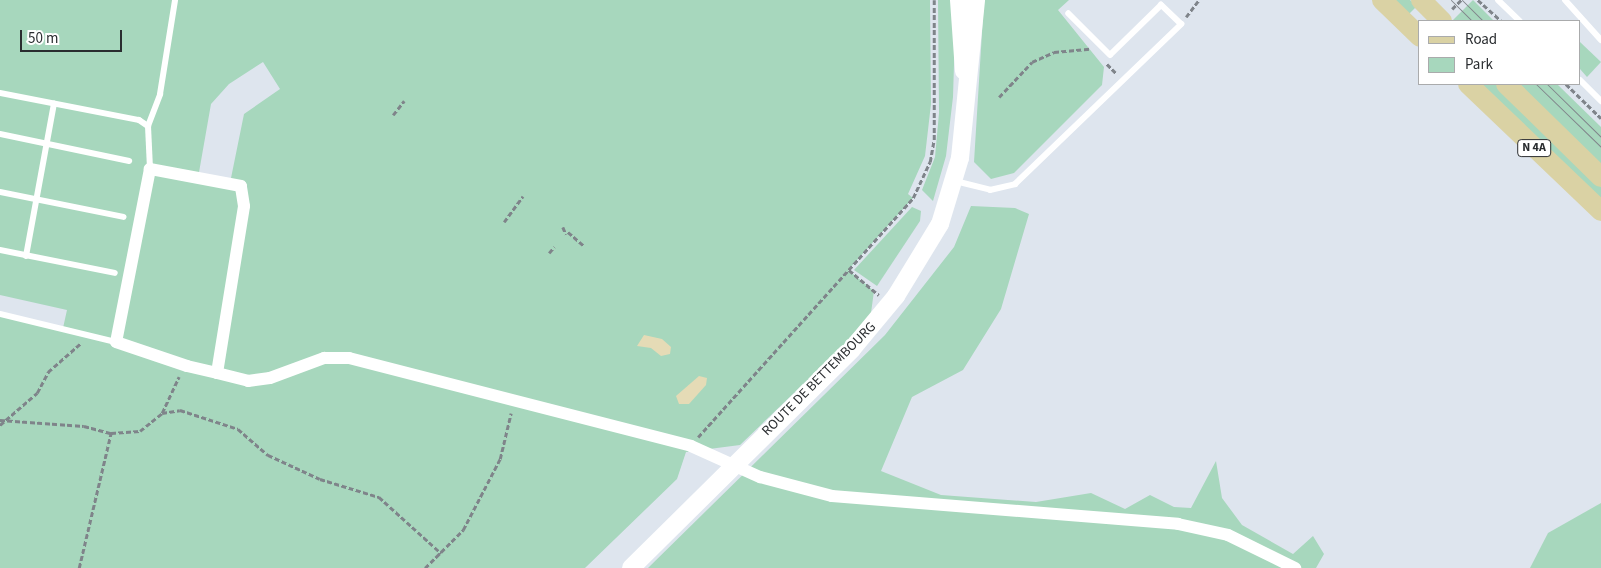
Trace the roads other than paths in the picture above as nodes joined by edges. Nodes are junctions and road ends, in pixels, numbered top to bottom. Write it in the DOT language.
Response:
graph roads {
  1 [pos="174,0"];
  2 [pos="959,0"];
  3 [pos="976,0"];
  4 [pos="1382,0"];
  5 [pos="1420,0"];
  6 [pos="1498,0"];
  7 [pos="1565,0"];
  8 [pos="1068,13"];
  9 [pos="1441,20"];
  10 [pos="1519,20"];
  11 [pos="1418,35"];
  12 [pos="1601,40"];
  13 [pos="1581,81"];
  14 [pos="1469,85"];
  15 [pos="1507,85"];
  16 [pos="0,93"];
  17 [pos="967,98"];
  18 [pos="1601,101"];
  19 [pos="54,104"];
  20 [pos="148,126"];
  21 [pos="0,134"];
  22 [pos="47,144"];
  23 [pos="129,160"];
  24 [pos="150,169"];
  25 [pos="1601,177"];
  26 [pos="955,181"];
  27 [pos="0,192"];
  28 [pos="37,199"];
  29 [pos="1601,211"];
  30 [pos="124,217"];
  31 [pos="0,250"];
  32 [pos="26,256"];
  33 [pos="115,273"];
  34 [pos="0,314"];
  35 [pos="116,342"];
  36 [pos="216,373"];
  37 [pos="736,463"];
  38 [pos="631,568"];
  39 [pos="1295,568"];
  1 -- 20 [label="lane"];
  2 -- 17 [label="main road, ROUTE DE BETTEMBOURG"];
  3 -- 17 [label="main road, ROUTE DE BETTEMBOURG"];
  4 -- 11 [label="main road"];
  5 -- 9 [label="main road"];
  6 -- 10 [label="lane"];
  7 -- 12 [label="lane"];
  8 -- 26 [label="lane"];
  13 -- 18 [label="lane"];
  14 -- 29 [label="main road, N 4A"];
  15 -- 25 [label="main road, N 4A"];
  16 -- 19 [label="lane"];
  17 -- 26 [label="main road, ROUTE DE BETTEMBOURG"];
  19 -- 20 [label="lane"];
  19 -- 22 [label="lane"];
  20 -- 24 [label="lane"];
  21 -- 22 [label="lane"];
  22 -- 23 [label="lane"];
  22 -- 28 [label="lane"];
  24 -- 35 [label="street"];
  24 -- 36 [label="street"];
  26 -- 37 [label="main road, ROUTE DE BETTEMBOURG"];
  27 -- 28 [label="lane"];
  28 -- 30 [label="lane"];
  28 -- 32 [label="lane"];
  31 -- 32 [label="lane"];
  32 -- 33 [label="lane"];
  34 -- 35 [label="lane"];
  35 -- 36 [label="street"];
  36 -- 37 [label="street"];
  37 -- 38 [label="main road, ROUTE DE BETTEMBOURG"];
  37 -- 39 [label="street"];
}
